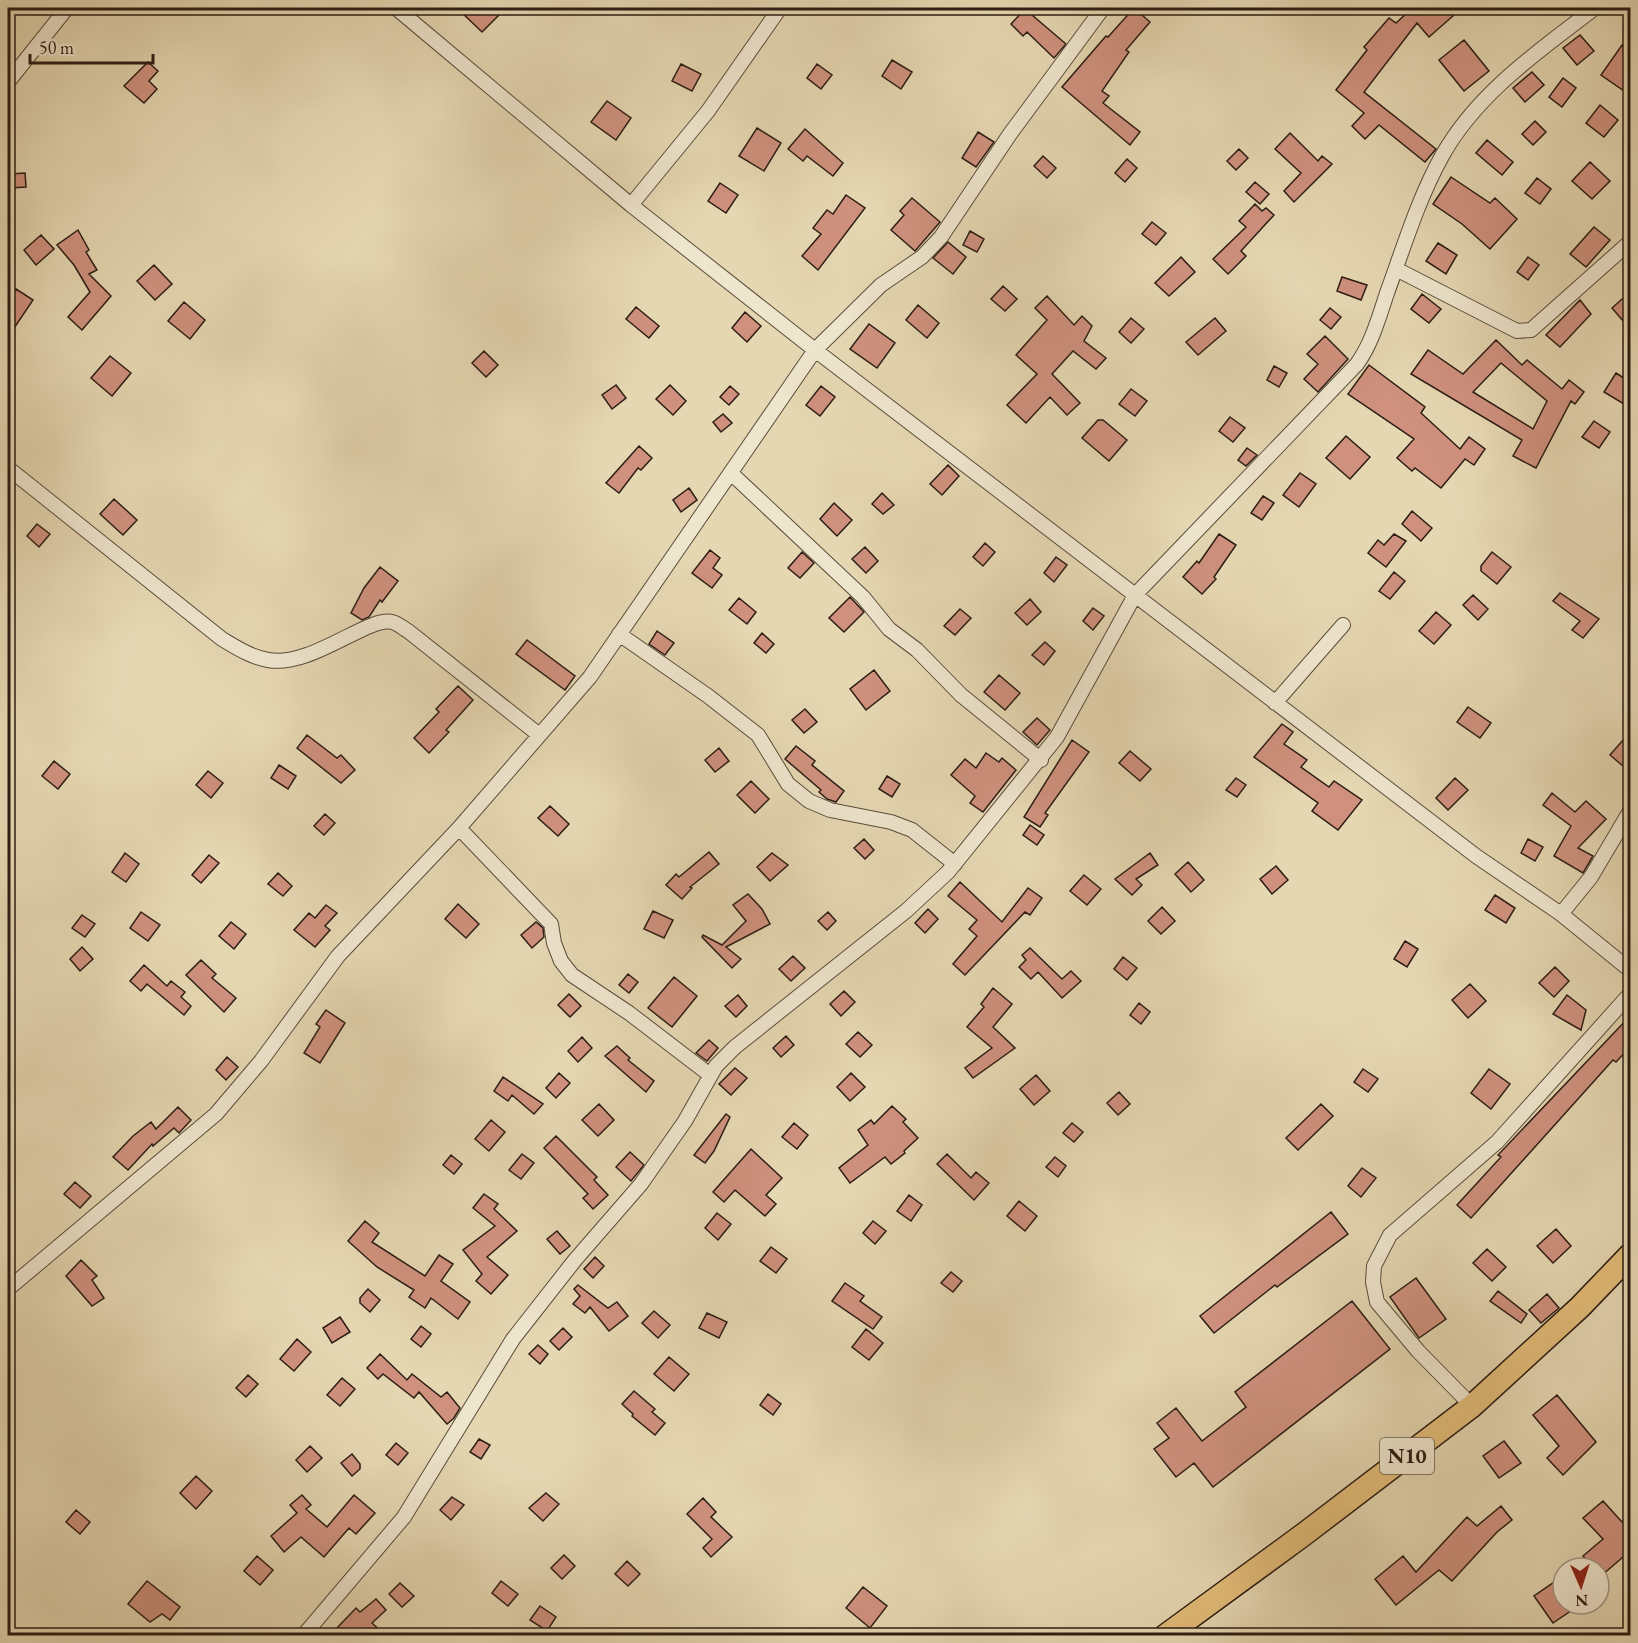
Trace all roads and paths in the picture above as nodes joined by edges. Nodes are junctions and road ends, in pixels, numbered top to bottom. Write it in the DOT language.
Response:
graph roads {
  1 [pos="67,8"];
  2 [pos="396,8"];
  3 [pos="780,8"];
  4 [pos="1103,8"];
  5 [pos="1595,8"];
  6 [pos="8,82"];
  7 [pos="631,205"];
  8 [pos="1630,242"];
  9 [pos="1396,269"];
  10 [pos="814,350"];
  11 [pos="8,468"];
  12 [pos="732,474"];
  13 [pos="1135,595"];
  14 [pos="1343,625"];
  15 [pos="619,634"];
  16 [pos="1275,703"];
  17 [pos="538,734"];
  18 [pos="1041,760"];
  19 [pos="1630,811"];
  20 [pos="459,828"];
  21 [pos="956,864"];
  22 [pos="1561,914"];
  23 [pos="1630,970"];
  24 [pos="1630,994"];
  25 [pos="710,1075"];
  26 [pos="1630,1255"];
  27 [pos="8,1289"];
  28 [pos="1472,1407"];
  29 [pos="303,1635"];
  30 [pos="1165,1635"];
  1 -- 6 [label="street"];
  2 -- 7 [label="street"];
  3 -- 7 [label="street"];
  4 -- 10 [label="street"];
  5 -- 9 [label="street"];
  7 -- 10 [label="street"];
  8 -- 9 [label="street"];
  9 -- 13 [label="street"];
  10 -- 12 [label="street"];
  10 -- 13 [label="street"];
  11 -- 17 [label="street"];
  12 -- 15 [label="street"];
  12 -- 18 [label="street"];
  13 -- 16 [label="street"];
  13 -- 18 [label="street"];
  14 -- 16 [label="street"];
  15 -- 17 [label="street"];
  15 -- 21 [label="street"];
  16 -- 22 [label="street"];
  17 -- 20 [label="street"];
  18 -- 21 [label="street"];
  19 -- 22 [label="street"];
  20 -- 25 [label="street"];
  20 -- 27 [label="street"];
  21 -- 25 [label="street"];
  22 -- 23 [label="street"];
  24 -- 28 [label="street"];
  25 -- 29 [label="street"];
  26 -- 28 [label="main road, N10"];
  28 -- 30 [label="main road, N10"];
}
